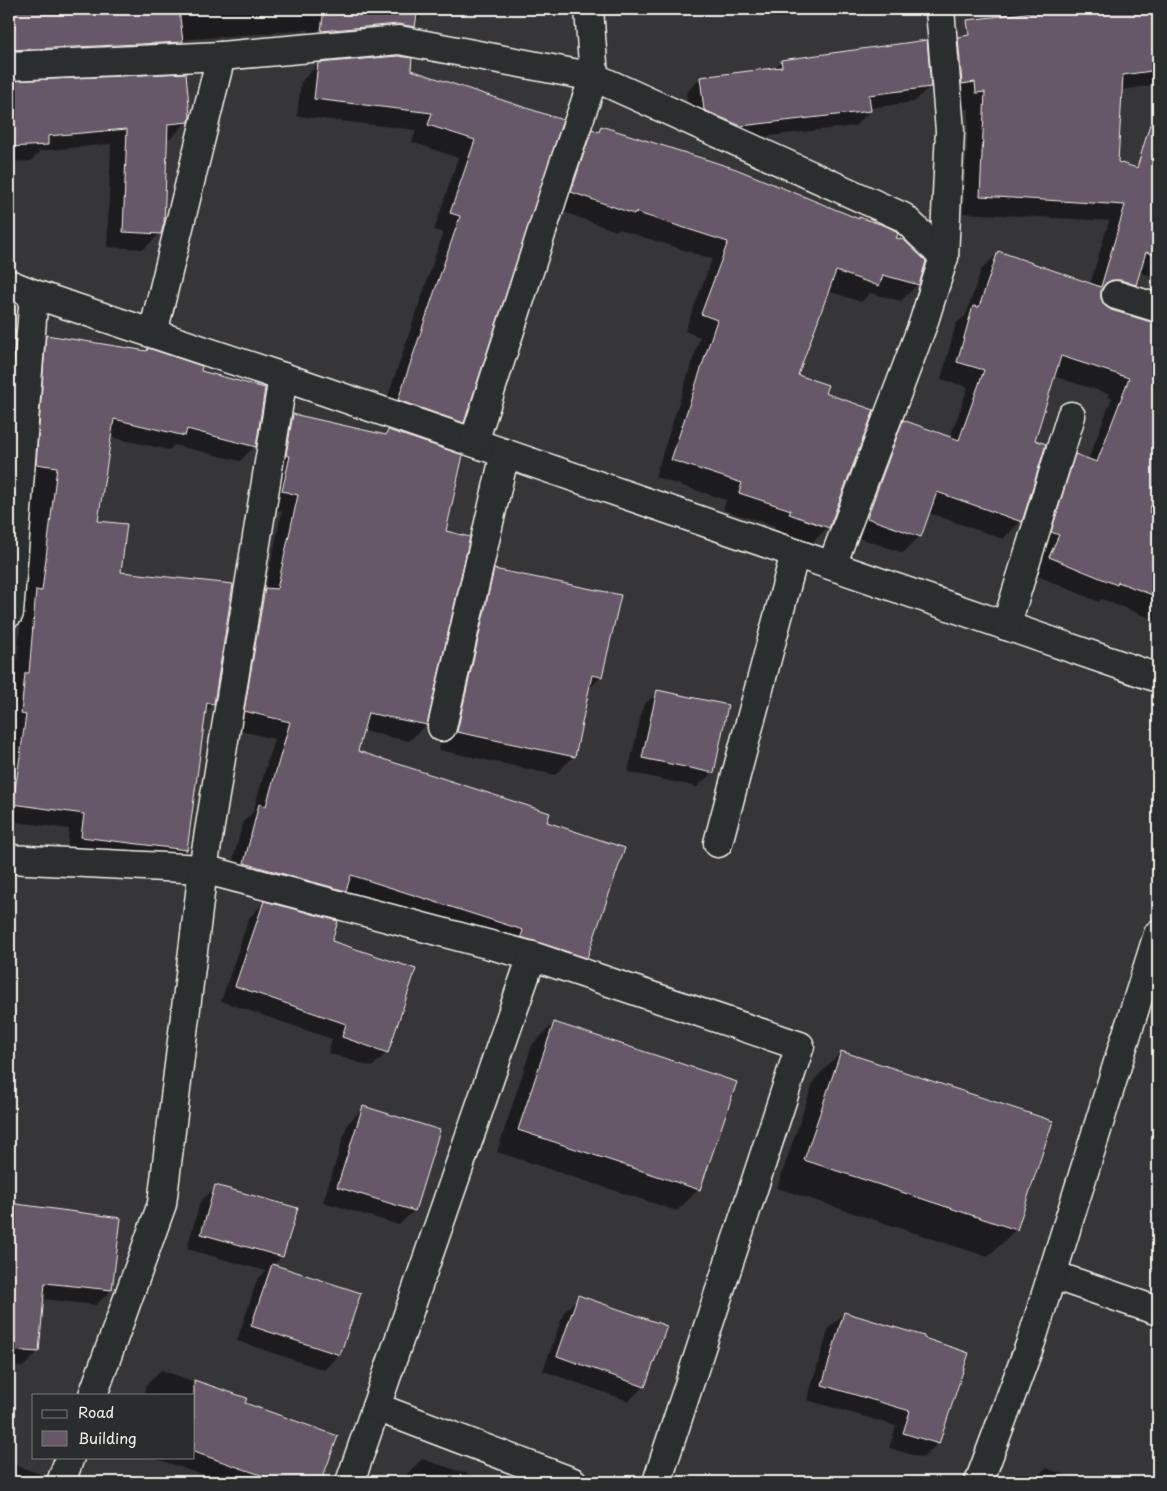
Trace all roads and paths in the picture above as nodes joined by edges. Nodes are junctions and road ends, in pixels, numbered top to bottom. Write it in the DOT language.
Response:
graph roads {
  1 [pos="589,9"];
  2 [pos="940,9"];
  3 [pos="221,56"];
  4 [pos="9,66"];
  5 [pos="594,77"];
  6 [pos="944,257"];
  7 [pos="9,284"];
  8 [pos="34,294"];
  9 [pos="1116,295"];
  10 [pos="1158,308"];
  11 [pos="153,333"];
  12 [pos="284,377"];
  13 [pos="1071,416"];
  14 [pos="474,442"];
  15 [pos="505,453"];
  16 [pos="795,553"];
  17 [pos="832,565"];
  18 [pos="9,613"];
  19 [pos="1006,626"];
  20 [pos="1158,678"];
  21 [pos="442,727"];
  22 [pos="718,843"];
  23 [pos="9,859"];
  24 [pos="203,869"];
  25 [pos="1158,934"];
  26 [pos="532,956"];
  27 [pos="1053,1275"];
  28 [pos="1158,1311"];
  29 [pos="92,1394"];
  30 [pos="376,1407"];
  31 [pos="70,1458"];
  32 [pos="61,1482"];
  33 [pos="350,1482"];
  34 [pos="573,1482"];
  35 [pos="657,1482"];
  36 [pos="980,1482"];
  1 -- 5 [label="street"];
  2 -- 6 [label="street"];
  3 -- 4 [label="street"];
  3 -- 5 [label="street"];
  3 -- 11 [label="street"];
  5 -- 6 [label="street"];
  5 -- 14 [label="street"];
  6 -- 17 [label="street"];
  7 -- 8 [label="street"];
  8 -- 11 [label="street"];
  8 -- 18 [label="street"];
  9 -- 10 [label="street"];
  11 -- 12 [label="street"];
  12 -- 14 [label="street"];
  12 -- 24 [label="street"];
  13 -- 19 [label="street"];
  14 -- 15 [label="street"];
  15 -- 16 [label="street"];
  15 -- 21 [label="street"];
  16 -- 17 [label="street"];
  16 -- 22 [label="street"];
  17 -- 19 [label="street"];
  19 -- 20 [label="street"];
  23 -- 24 [label="street"];
  24 -- 26 [label="street"];
  24 -- 29 [label="street"];
  25 -- 27 [label="street"];
  26 -- 30 [label="street"];
  26 -- 35 [label="street"];
  27 -- 28 [label="street"];
  27 -- 36 [label="street"];
  30 -- 33 [label="street"];
  30 -- 34 [label="street"];
  31 -- 32 [label="street"];
}
